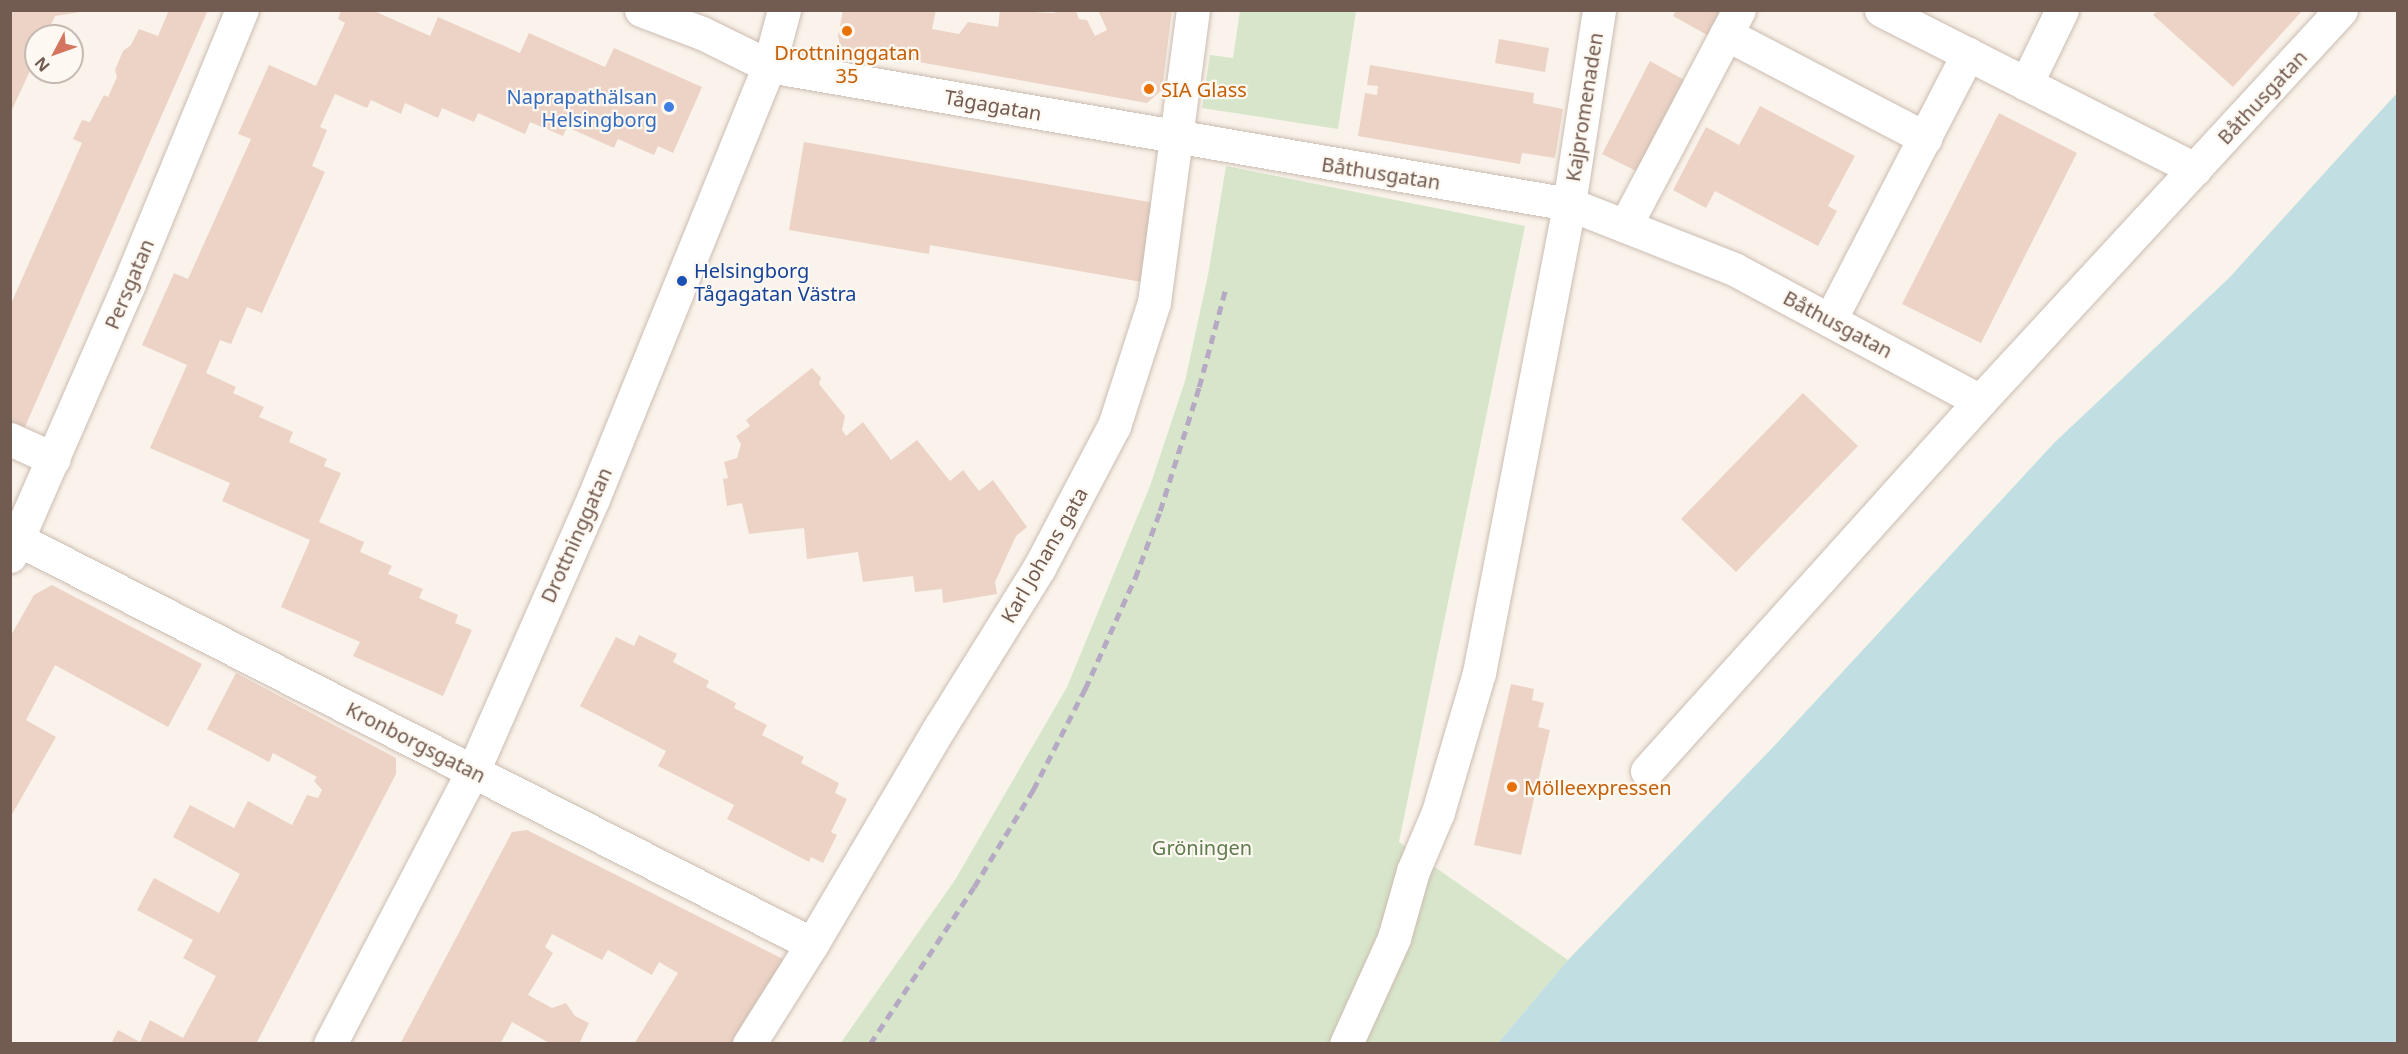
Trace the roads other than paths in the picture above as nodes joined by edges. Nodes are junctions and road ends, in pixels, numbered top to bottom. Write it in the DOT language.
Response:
graph roads {
  1 [pos="242,10"];
  2 [pos="641,10"];
  3 [pos="784,10"];
  4 [pos="1193,10"];
  5 [pos="1599,10"];
  6 [pos="1881,10"];
  7 [pos="2062,10"];
  8 [pos="2341,10"];
  9 [pos="1732,22"];
  10 [pos="1968,54"];
  11 [pos="769,66"];
  12 [pos="2026,84"];
  13 [pos="1177,137"];
  14 [pos="1925,138"];
  15 [pos="2195,169"];
  16 [pos="1569,204"];
  17 [pos="1625,226"];
  18 [pos="1830,320"];
  19 [pos="1980,401"];
  20 [pos="10,439"];
  21 [pos="54,459"];
  22 [pos="15,548"];
  23 [pos="473,771"];
  24 [pos="1647,771"];
  25 [pos="812,944"];
  26 [pos="330,1044"];
  27 [pos="749,1044"];
  28 [pos="1346,1044"];
  1 -- 21 [label="street, Persgatan"];
  2 -- 11 [label="street, Tågagatan"];
  3 -- 11 [label="street, Drottninggatan"];
  4 -- 13 [label="street, Karl Johans gata"];
  5 -- 16 [label="street, Kajpromenaden"];
  6 -- 10 [label="street"];
  7 -- 12 [label="street"];
  8 -- 15 [label="street, Båthusgatan"];
  9 -- 14 [label="street"];
  9 -- 17 [label="street"];
  10 -- 12 [label="street"];
  10 -- 14 [label="street"];
  11 -- 13 [label="street, Tågagatan"];
  11 -- 23 [label="street, Drottninggatan"];
  12 -- 15 [label="street"];
  13 -- 16 [label="street, Båthusgatan"];
  13 -- 25 [label="street, Karl Johans gata"];
  14 -- 18 [label="street"];
  15 -- 19 [label="street, Båthusgatan"];
  16 -- 17 [label="street, Båthusgatan"];
  16 -- 28 [label="street, Kajpromenaden"];
  17 -- 18 [label="street, Båthusgatan"];
  18 -- 19 [label="street, Båthusgatan"];
  19 -- 24 [label="street"];
  20 -- 21 [label="street"];
  21 -- 22 [label="street, Persgatan"];
  22 -- 23 [label="street, Kronborgsgatan"];
  23 -- 25 [label="street, Kronborgsgatan"];
  23 -- 26 [label="street, Drottninggatan"];
  25 -- 27 [label="street, Karl Johans gata"];
}
